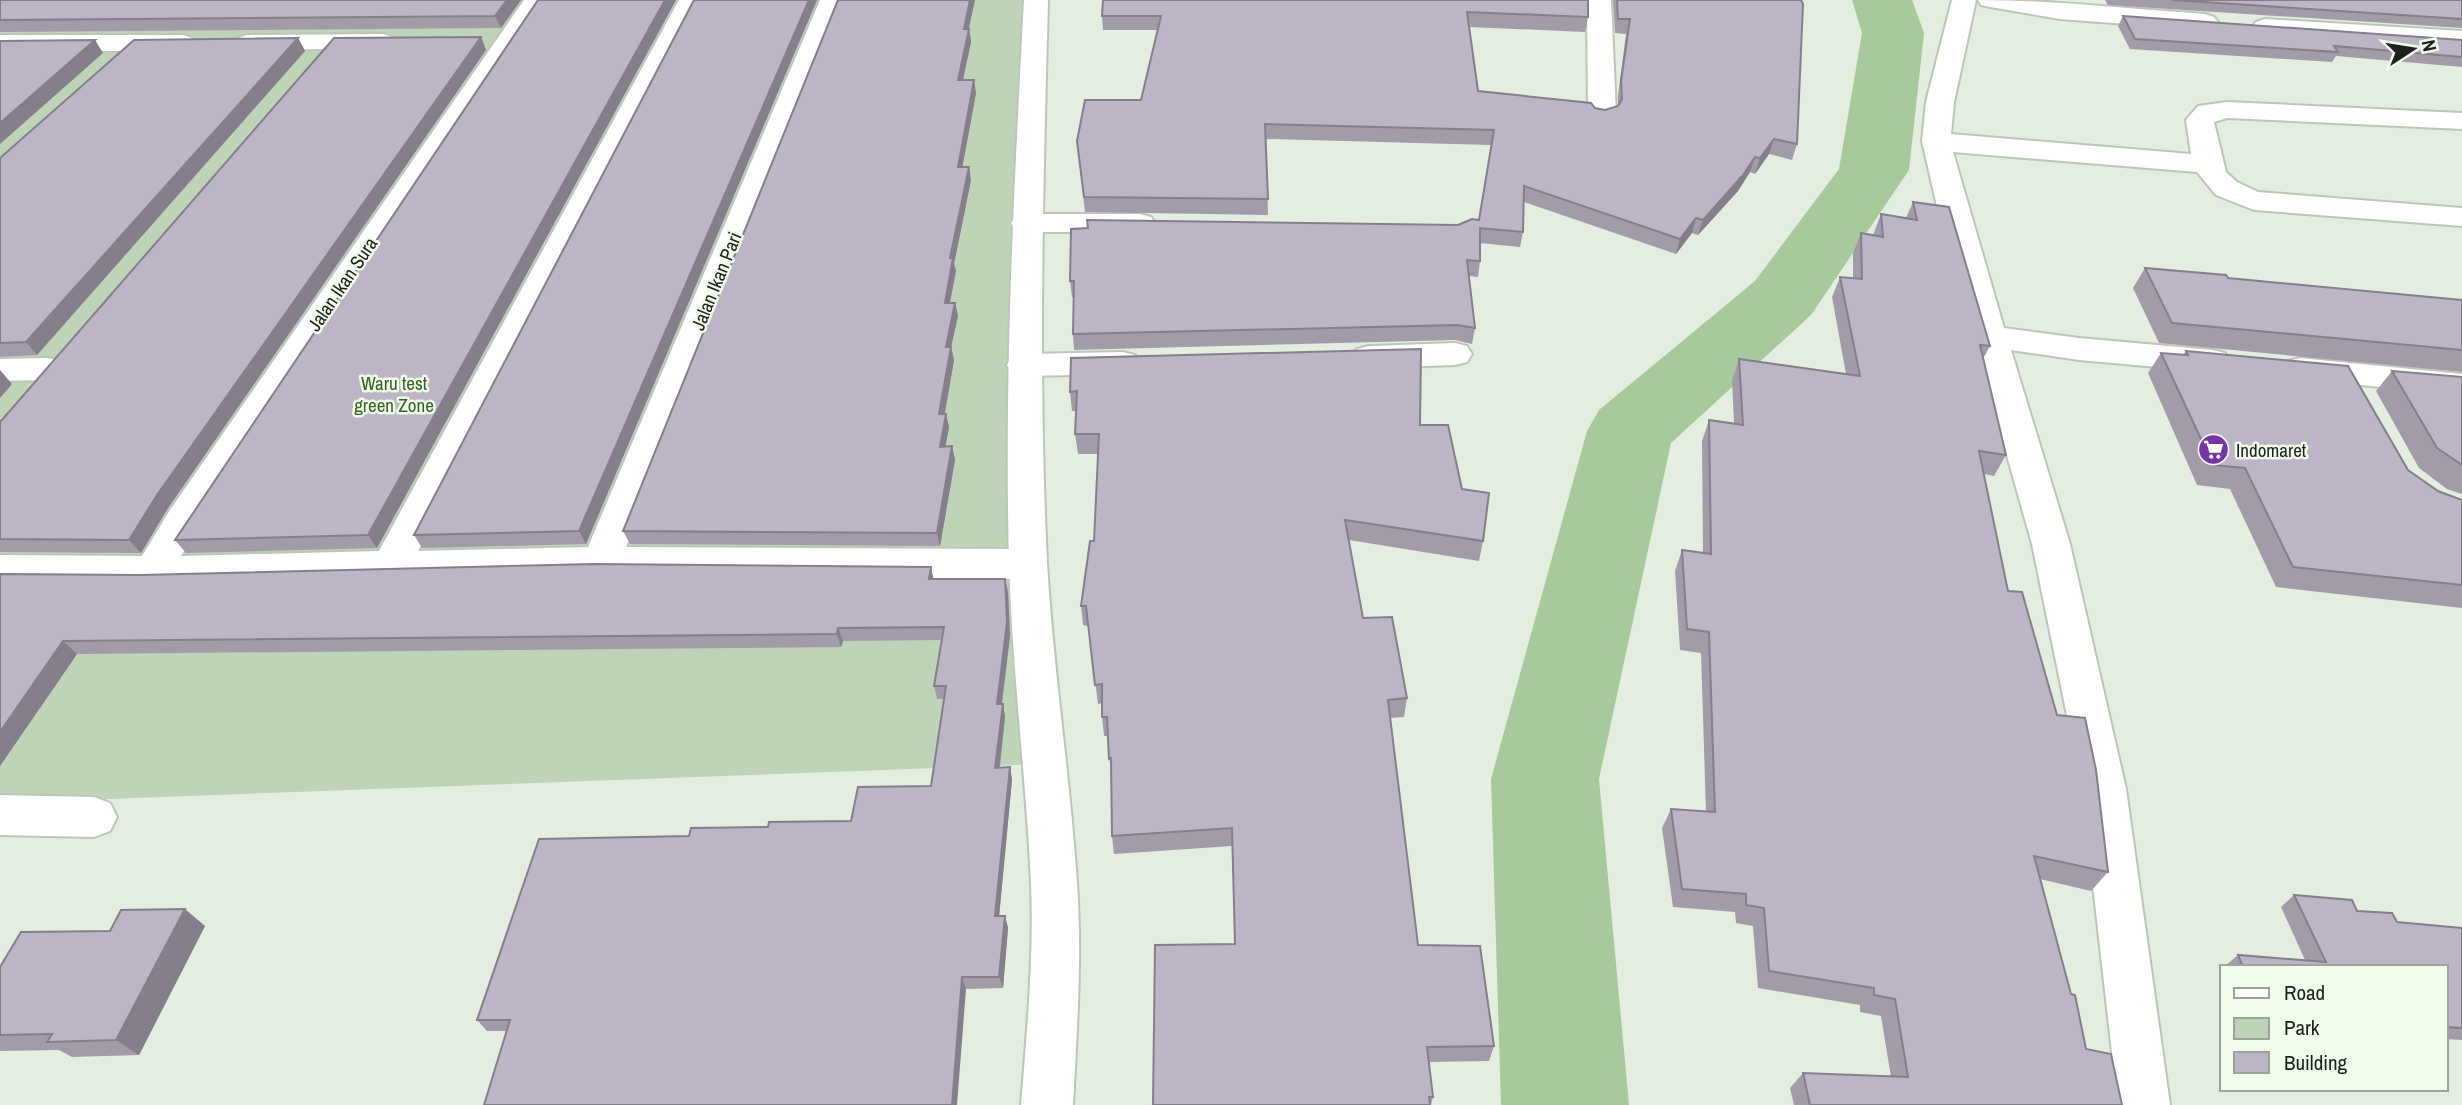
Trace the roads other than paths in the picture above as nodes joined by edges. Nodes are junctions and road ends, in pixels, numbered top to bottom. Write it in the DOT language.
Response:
graph roads {
  1 [pos="536,0"];
  2 [pos="691,0"];
  3 [pos="832,0"];
  4 [pos="1036,0"];
  5 [pos="1599,0"];
  6 [pos="1984,0"];
  7 [pos="2058,6"];
  8 [pos="2462,39"];
  9 [pos="412,41"];
  10 [pos="0,43"];
  11 [pos="133,43"];
  12 [pos="330,43"];
  13 [pos="102,71"];
  14 [pos="303,74"];
  15 [pos="1602,114"];
  16 [pos="2462,121"];
  17 [pos="1946,143"];
  18 [pos="2206,164"];
  19 [pos="2462,217"];
  20 [pos="1026,223"];
  21 [pos="1169,223"];
  22 [pos="2002,339"];
  23 [pos="1455,354"];
  24 [pos="1343,357"];
  25 [pos="1149,362"];
  26 [pos="1024,365"];
  27 [pos="0,370"];
  28 [pos="2346,373"];
  29 [pos="2462,385"];
  30 [pos="24,397"];
  31 [pos="2365,409"];
  32 [pos="601,561"];
  33 [pos="1028,564"];
  34 [pos="390,567"];
  35 [pos="0,570"];
  36 [pos="153,571"];
  37 [pos="0,815"];
  38 [pos="94,817"];
  39 [pos="1048,1105"];
  40 [pos="2144,1105"];
  1 -- 36 [label="street, Jalan Ikan Sura"];
  2 -- 34 [label="street"];
  3 -- 32 [label="street, Jalan Ikan Pari"];
  4 -- 20 [label="street"];
  5 -- 15 [label="street"];
  6 -- 7 [label="street"];
  6 -- 17 [label="street"];
  7 -- 8 [label="street"];
  9 -- 12 [label="street"];
  10 -- 11 [label="street"];
  11 -- 12 [label="street"];
  11 -- 13 [label="street"];
  12 -- 14 [label="street"];
  16 -- 18 [label="street"];
  17 -- 18 [label="street"];
  17 -- 22 [label="street"];
  18 -- 19 [label="street"];
  20 -- 21 [label="street"];
  20 -- 26 [label="street"];
  22 -- 28 [label="street"];
  22 -- 40 [label="street"];
  23 -- 24 [label="street"];
  25 -- 26 [label="street"];
  26 -- 33 [label="street"];
  27 -- 30 [label="street"];
  28 -- 29 [label="street"];
  28 -- 31 [label="street"];
  32 -- 33 [label="street"];
  32 -- 34 [label="street"];
  33 -- 39 [label="street"];
  34 -- 36 [label="street"];
  35 -- 36 [label="street"];
  37 -- 38 [label="street"];
}
